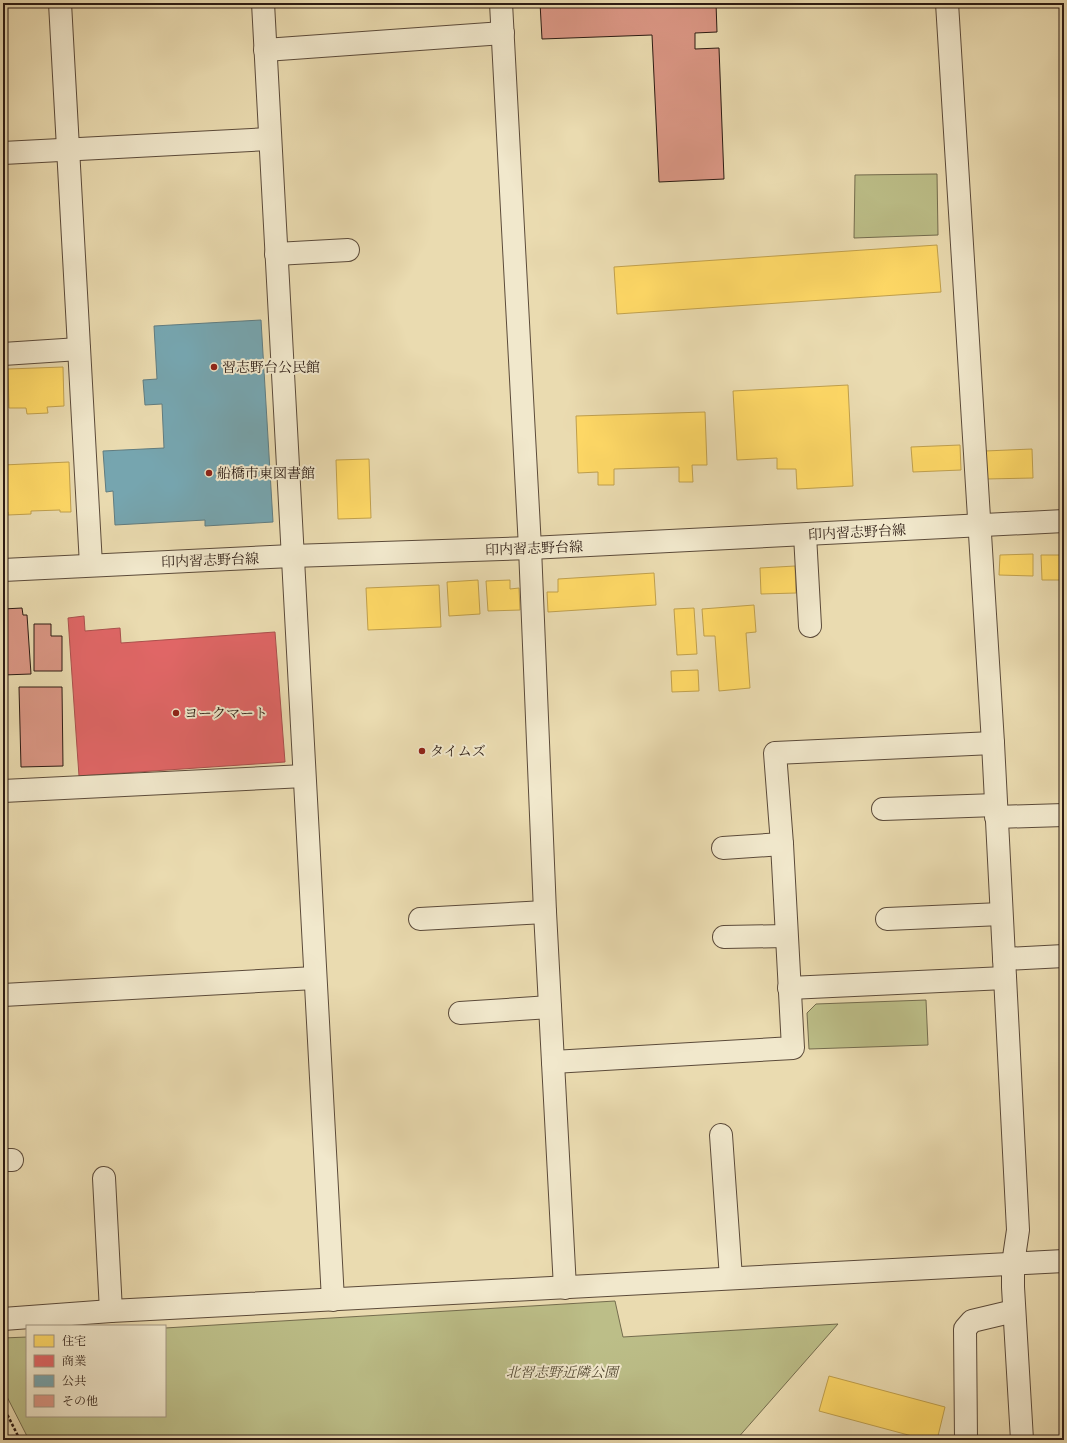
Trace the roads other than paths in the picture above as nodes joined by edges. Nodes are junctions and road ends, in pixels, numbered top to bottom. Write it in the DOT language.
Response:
graph roads {
  1 [pos="60,3"];
  2 [pos="263,3"];
  3 [pos="501,3"];
  4 [pos="947,3"];
  5 [pos="503,33"];
  6 [pos="265,50"];
  7 [pos="270,140"];
  8 [pos="68,149"];
  9 [pos="3,153"];
  10 [pos="348,250"];
  11 [pos="276,254"];
  12 [pos="79,350"];
  13 [pos="3,354"];
  14 [pos="1064,521"];
  15 [pos="979,525"];
  16 [pos="805,535"];
  17 [pos="530,548"];
  18 [pos="292,556"];
  19 [pos="91,565"];
  20 [pos="3,570"];
  21 [pos="810,626"];
  22 [pos="992,743"];
  23 [pos="304,776"];
  24 [pos="3,791"];
  25 [pos="883,809"];
  26 [pos="996,811"];
  27 [pos="1064,815"];
  28 [pos="782,844"];
  29 [pos="723,848"];
  30 [pos="545,912"];
  31 [pos="1001,914"];
  32 [pos="887,919"];
  33 [pos="420,920"];
  34 [pos="786,936"];
  35 [pos="724,937"];
  36 [pos="1064,956"];
  37 [pos="1004,969"];
  38 [pos="315,978"];
  39 [pos="790,988"];
  40 [pos="3,995"];
  41 [pos="550,1007"];
  42 [pos="460,1013"];
  43 [pos="553,1062"];
  44 [pos="721,1135"];
  45 [pos="104,1178"];
  46 [pos="1064,1261"];
  47 [pos="1013,1264"];
  48 [pos="731,1278"];
  49 [pos="565,1288"];
  50 [pos="333,1300"];
  51 [pos="111,1311"];
  52 [pos="1014,1312"];
  53 [pos="3,1319"];
  54 [pos="966,1440"];
  55 [pos="1022,1440"];
  1 -- 8 [label="street"];
  2 -- 6 [label="street"];
  3 -- 5 [label="street"];
  4 -- 15 [label="street"];
  5 -- 6 [label="street"];
  5 -- 17 [label="street"];
  6 -- 7 [label="street"];
  7 -- 8 [label="street"];
  7 -- 11 [label="street"];
  8 -- 9 [label="street"];
  8 -- 12 [label="street"];
  10 -- 11 [label="street"];
  11 -- 18 [label="street"];
  12 -- 13 [label="street"];
  12 -- 19 [label="street"];
  14 -- 15 [label="street, 印内習志野台線"];
  15 -- 16 [label="street, 印内習志野台線"];
  15 -- 22 [label="street"];
  16 -- 17 [label="street, 印内習志野台線"];
  16 -- 21 [label="street"];
  17 -- 18 [label="street, 印内習志野台線"];
  17 -- 30 [label="street"];
  18 -- 19 [label="street, 印内習志野台線"];
  18 -- 23 [label="street"];
  19 -- 20 [label="street, 印内習志野台線"];
  22 -- 26 [label="street"];
  22 -- 28 [label="street"];
  23 -- 24 [label="street"];
  23 -- 38 [label="street"];
  25 -- 26 [label="street"];
  26 -- 27 [label="street"];
  26 -- 31 [label="street"];
  28 -- 29 [label="street"];
  28 -- 34 [label="street"];
  30 -- 33 [label="street"];
  30 -- 41 [label="street"];
  31 -- 32 [label="street"];
  31 -- 37 [label="street"];
  34 -- 35 [label="street"];
  34 -- 39 [label="street"];
  36 -- 37 [label="street"];
  37 -- 39 [label="street"];
  37 -- 47 [label="street"];
  38 -- 40 [label="street"];
  38 -- 50 [label="street"];
  39 -- 43 [label="street"];
  41 -- 42 [label="street"];
  41 -- 43 [label="street"];
  43 -- 49 [label="street"];
  44 -- 48 [label="street"];
  45 -- 51 [label="street"];
  46 -- 47 [label="street"];
  47 -- 48 [label="street"];
  47 -- 52 [label="street"];
  48 -- 49 [label="street"];
  49 -- 50 [label="street"];
  50 -- 51 [label="street"];
  51 -- 53 [label="street"];
  52 -- 54 [label="street"];
  52 -- 55 [label="street"];
}
